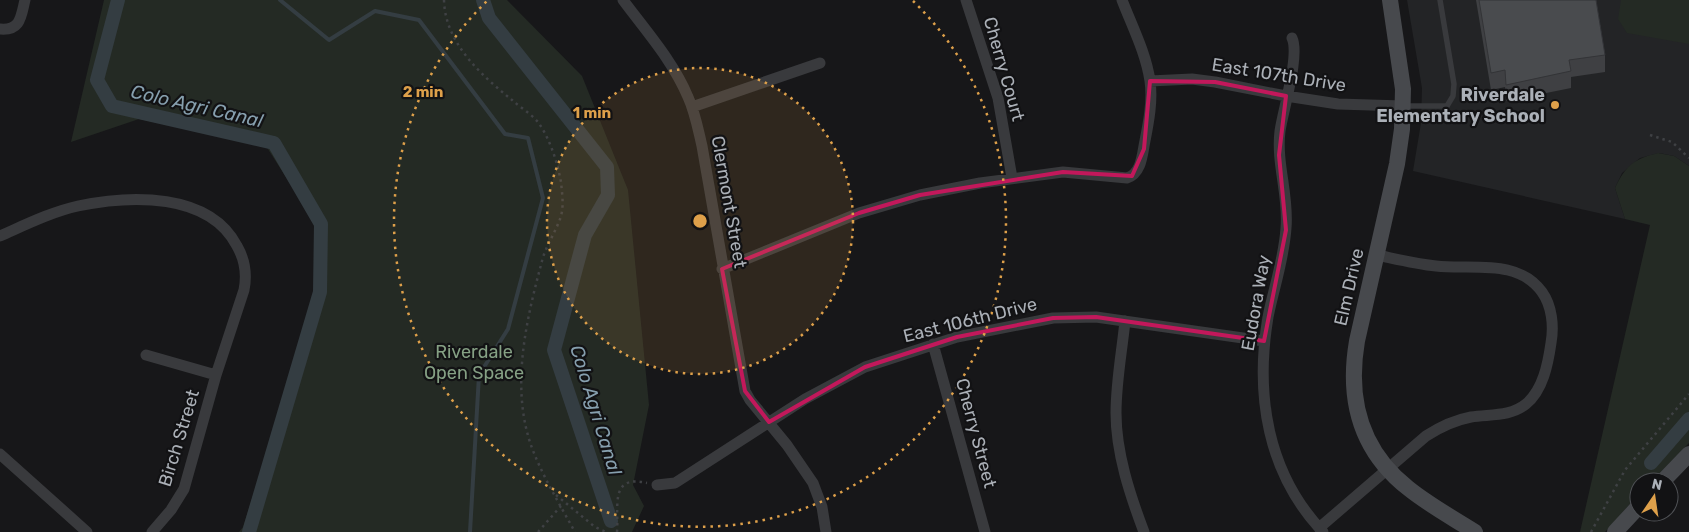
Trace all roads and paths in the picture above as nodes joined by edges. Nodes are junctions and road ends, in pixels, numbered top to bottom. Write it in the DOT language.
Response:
graph roads {
  1 [pos="25,0"];
  2 [pos="444,0"];
  3 [pos="623,0"];
  4 [pos="966,0"];
  5 [pos="1122,0"];
  6 [pos="1390,0"];
  7 [pos="1440,0"];
  8 [pos="0,29"];
  9 [pos="1292,38"];
  10 [pos="820,63"];
  11 [pos="1150,81"];
  12 [pos="1286,96"];
  13 [pos="1404,106"];
  14 [pos="692,107"];
  15 [pos="1650,135"];
  16 [pos="1689,158"];
  17 [pos="1012,178"];
  18 [pos="0,236"];
  19 [pos="1376,255"];
  20 [pos="722,269"];
  21 [pos="1126,321"];
  22 [pos="1264,341"];
  23 [pos="933,344"];
  24 [pos="146,355"];
  25 [pos="216,376"];
  26 [pos="1689,394"];
  27 [pos="769,422"];
  28 [pos="0,454"];
  29 [pos="1689,454"];
  30 [pos="1388,470"];
  31 [pos="1672,472"];
  32 [pos="657,485"];
  33 [pos="555,495"];
  34 [pos="561,506"];
  35 [pos="1629,517"];
  36 [pos="1321,530"];
  37 [pos="87,532"];
  38 [pos="152,532"];
  39 [pos="538,532"];
  40 [pos="576,532"];
  41 [pos="606,532"];
  42 [pos="618,532"];
  43 [pos="826,532"];
  44 [pos="985,532"];
  45 [pos="1144,532"];
  46 [pos="1476,532"];
  47 [pos="1591,532"];
  48 [pos="1615,532"];
  1 -- 8 [label="street"];
  2 -- 33 [label="path"];
  3 -- 14 [label="street, Clermont Street"];
  4 -- 17 [label="street, Cherry Court"];
  5 -- 11 [label="street"];
  6 -- 13 [label="street, Elm Drive"];
  7 -- 13 [label="lane"];
  9 -- 12 [label="street, Eudora Way"];
  10 -- 14 [label="street"];
  11 -- 12 [label="street, East 107th Drive"];
  11 -- 17 [label="street"];
  12 -- 13 [label="street, East 107th Drive"];
  12 -- 22 [label="street, Eudora Way"];
  13 -- 19 [label="street, Elm Drive"];
  14 -- 20 [label="street, Clermont Street"];
  15 -- 16 [label="path"];
  17 -- 20 [label="street"];
  18 -- 25 [label="street, Birch Street"];
  19 -- 30 [label="street, Elm Drive"];
  19 -- 30 [label="street"];
  20 -- 27 [label="street, Clermont Street"];
  21 -- 22 [label="street, East 106th Drive"];
  21 -- 23 [label="street, East 106th Drive"];
  21 -- 45 [label="street"];
  22 -- 36 [label="street, Eudora Way"];
  23 -- 27 [label="street, East 106th Drive"];
  23 -- 44 [label="street, Cherry Street"];
  24 -- 25 [label="street"];
  25 -- 38 [label="street, Birch Street"];
  26 -- 47 [label="path"];
  27 -- 32 [label="street, East 106th Drive"];
  27 -- 43 [label="street, Clermont Street"];
  28 -- 37 [label="street"];
  29 -- 31 [label="street"];
  30 -- 36 [label="street"];
  30 -- 46 [label="street, Elm Drive"];
  32 -- 42 [label="path"];
  33 -- 34 [label="path"];
  33 -- 41 [label="path"];
  34 -- 39 [label="path"];
  34 -- 40 [label="path"];
  35 -- 48 [label="street"];
}
